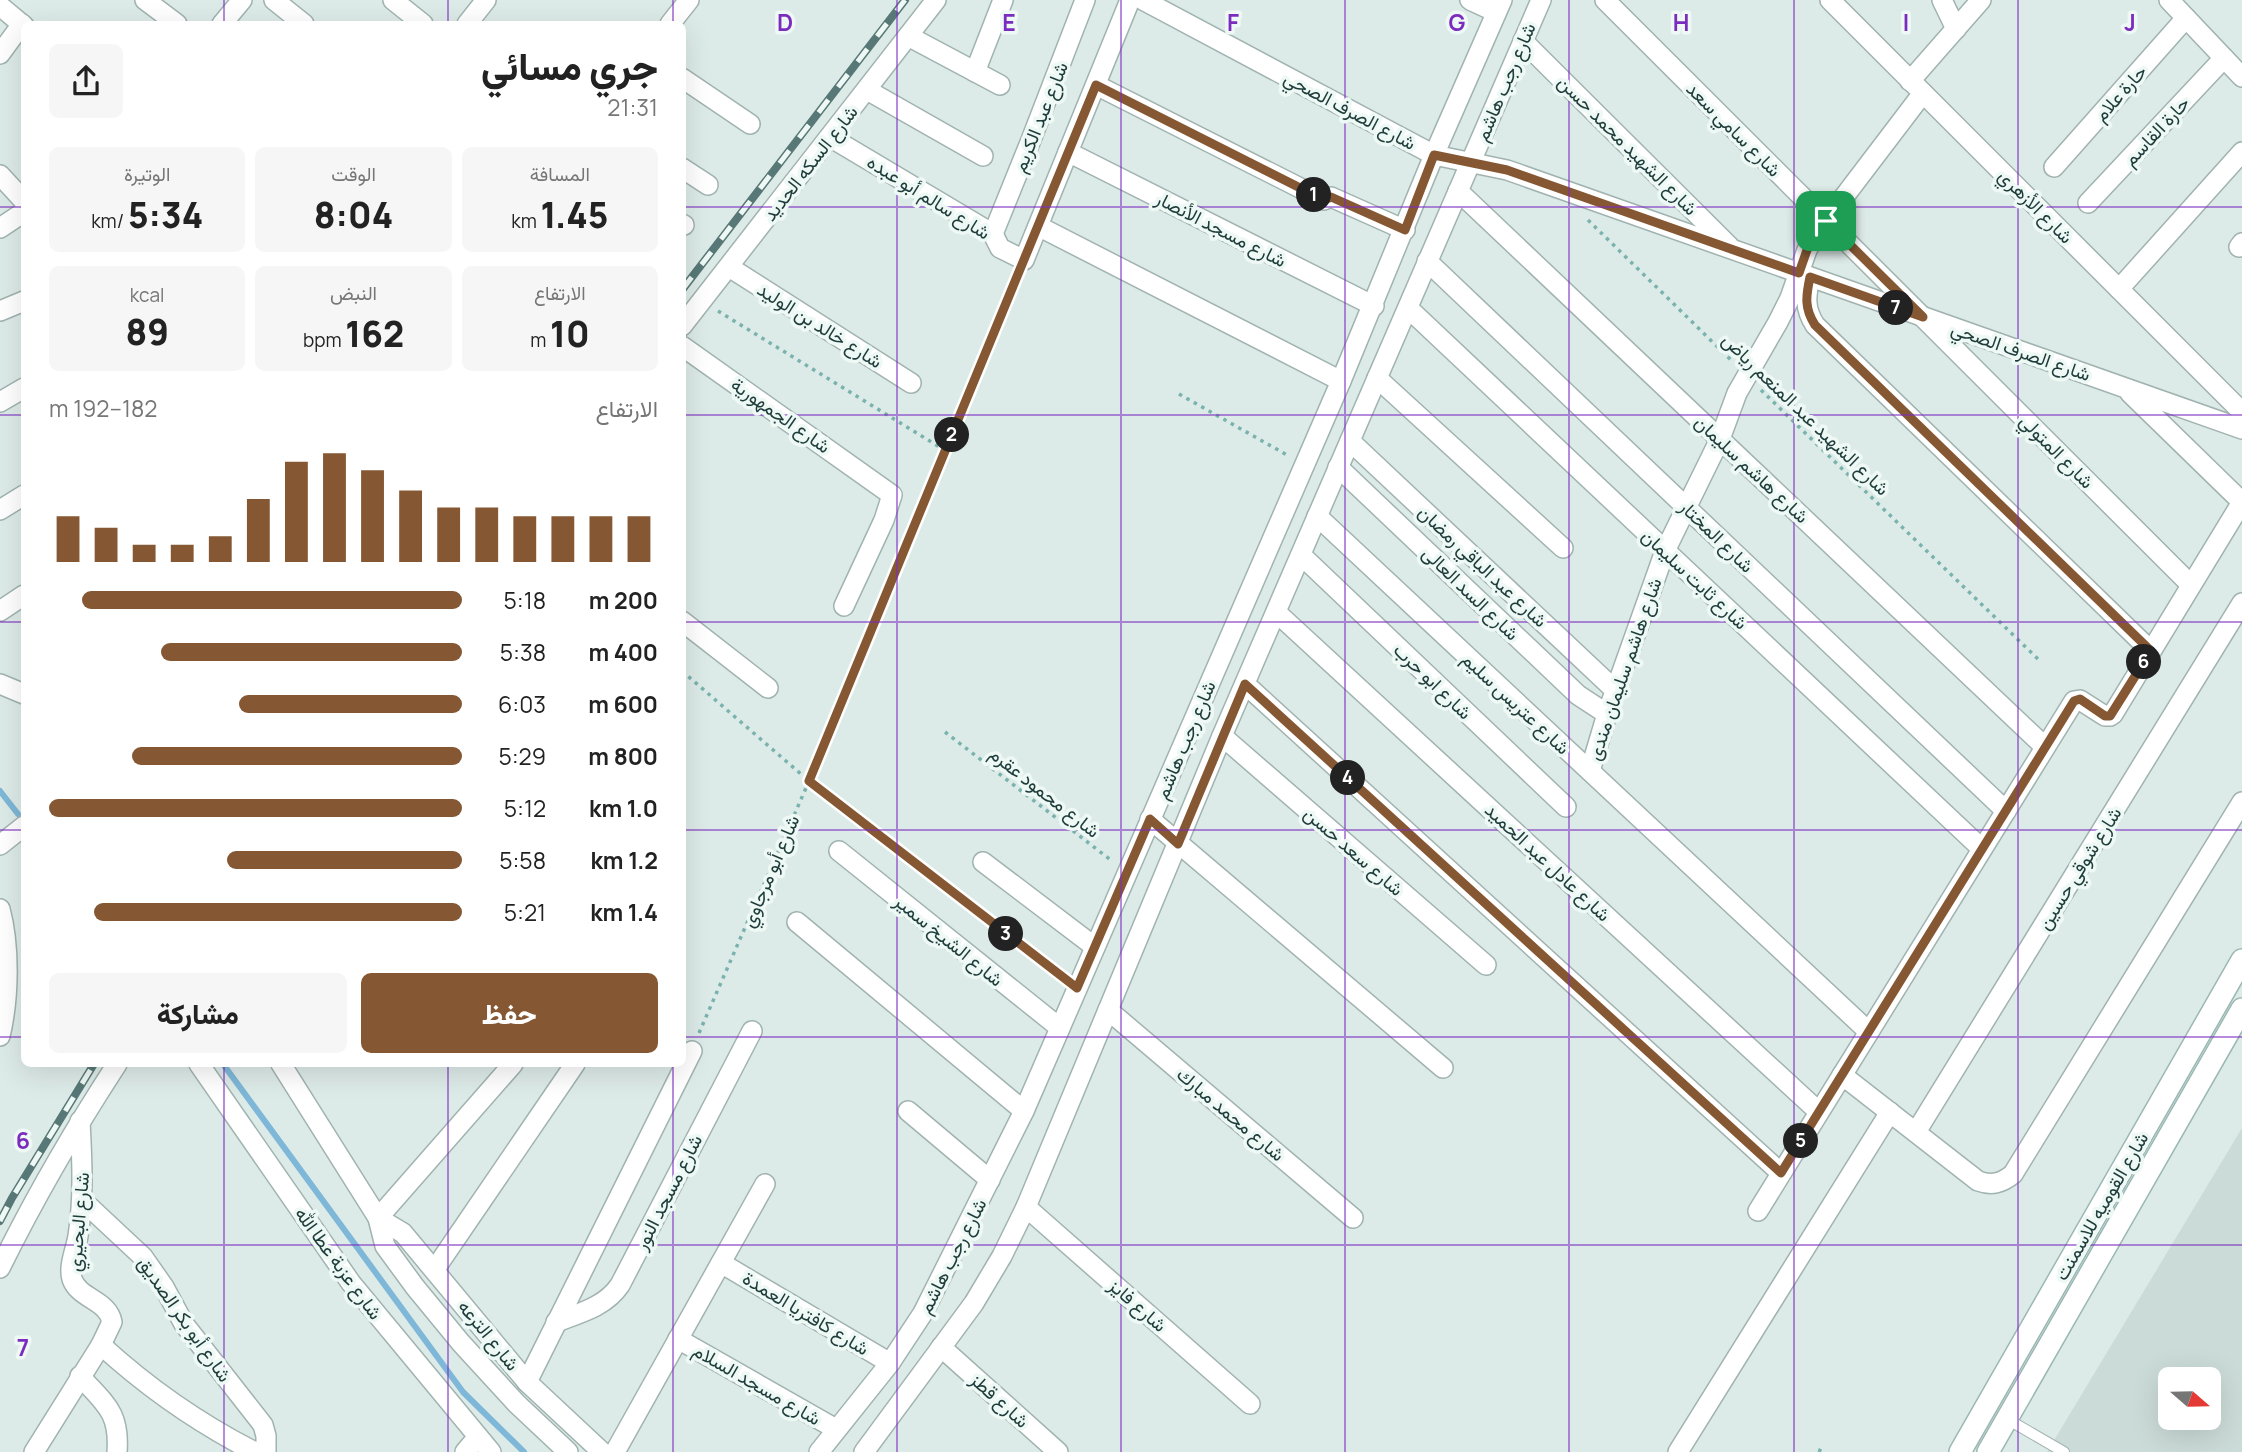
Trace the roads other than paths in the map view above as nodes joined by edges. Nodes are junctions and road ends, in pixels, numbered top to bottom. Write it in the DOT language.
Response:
graph roads {
  1 [pos="145,0"];
  2 [pos="242,0"];
  3 [pos="274,0"];
  4 [pos="393,0"];
  5 [pos="486,0"];
  6 [pos="689,0"];
  7 [pos="936,0"];
  8 [pos="1003,0"];
  9 [pos="1085,0"];
  10 [pos="1130,0"];
  11 [pos="1143,0"];
  12 [pos="1470,0"];
  13 [pos="1541,0"];
  14 [pos="1605,0"];
  15 [pos="1829,0"];
  16 [pos="1942,0"];
  17 [pos="1981,0"];
  18 [pos="2169,0"];
  19 [pos="0,6"];
  20 [pos="1499,6"];
  21 [pos="2186,18"];
  22 [pos="173,21"];
  23 [pos="224,21"];
  24 [pos="300,21"];
  25 [pos="419,21"];
  26 [pos="469,21"];
  27 [pos="672,21"];
  28 [pos="21,23"];
  29 [pos="21,28"];
  30 [pos="1956,29"];
  31 [pos="908,36"];
  32 [pos="1522,41"];
  33 [pos="0,54"];
  34 [pos="2224,58"];
  35 [pos="975,72"];
  36 [pos="2242,77"];
  37 [pos="686,81"];
  38 [pos="1000,85"];
  39 [pos="1096,85"];
  40 [pos="1917,87"];
  41 [pos="867,90"];
  42 [pos="750,124"];
  43 [pos="830,137"];
  44 [pos="1068,152"];
  45 [pos="2242,152"];
  46 [pos="1434,155"];
  47 [pos="983,156"];
  48 [pos="1471,162"];
  49 [pos="2053,167"];
  50 [pos="686,171"];
  51 [pos="0,175"];
  52 [pos="708,185"];
  53 [pos="1458,191"];
  54 [pos="21,198"];
  55 [pos="2088,203"];
  56 [pos="21,214"];
  57 [pos="1826,221"];
  58 [pos="1038,226"];
  59 [pos="0,228"];
  60 [pos="1405,230"];
  61 [pos="993,233"];
  62 [pos="1732,249"];
  63 [pos="1427,261"];
  64 [pos="729,267"];
  65 [pos="1804,275"];
  66 [pos="2119,289"];
  67 [pos="21,302"];
  68 [pos="1374,306"];
  69 [pos="1408,308"];
  70 [pos="0,311"];
  71 [pos="1923,317"];
  72 [pos="686,321"];
  73 [pos="686,349"];
  74 [pos="1377,378"];
  75 [pos="1341,381"];
  76 [pos="911,383"];
  77 [pos="2124,387"];
  78 [pos="21,390"];
  79 [pos="0,402"];
  80 [pos="2242,412"];
  81 [pos="2242,429"];
  82 [pos="1720,439"];
  83 [pos="1350,441"];
  84 [pos="1338,467"];
  85 [pos="21,497"];
  86 [pos="2242,502"];
  87 [pos="1686,507"];
  88 [pos="0,510"];
  89 [pos="1317,516"];
  90 [pos="1563,548"];
  91 [pos="1665,551"];
  92 [pos="1301,555"];
  93 [pos="2191,585"];
  94 [pos="21,597"];
  95 [pos="2242,603"];
  96 [pos="844,606"];
  97 [pos="0,611"];
  98 [pos="1276,612"];
  99 [pos="686,624"];
  100 [pos="2151,651"];
  101 [pos="0,684"];
  102 [pos="1245,684"];
  103 [pos="768,688"];
  104 [pos="1616,691"];
  105 [pos="21,693"];
  106 [pos="1607,714"];
  107 [pos="1222,736"];
  108 [pos="2045,747"];
  109 [pos="1590,771"];
  110 [pos="2242,802"];
  111 [pos="1566,807"];
  112 [pos="2006,811"];
  113 [pos="1150,819"];
  114 [pos="21,828"];
  115 [pos="1178,844"];
  116 [pos="0,845"];
  117 [pos="1982,849"];
  118 [pos="839,851"];
  119 [pos="983,862"];
  120 [pos="0,909"];
  121 [pos="797,922"];
  122 [pos="1095,947"];
  123 [pos="2242,960"];
  124 [pos="1486,965"];
  125 [pos="4,973"];
  126 [pos="2242,1009"];
  127 [pos="1108,1010"];
  128 [pos="1060,1028"];
  129 [pos="752,1031"];
  130 [pos="1869,1032"];
  131 [pos="0,1036"];
  132 [pos="692,1051"];
  133 [pos="686,1063"];
  134 [pos="115,1067"];
  135 [pos="201,1067"];
  136 [pos="283,1067"];
  137 [pos="510,1067"];
  138 [pos="573,1067"];
  139 [pos="684,1067"];
  140 [pos="1443,1068"];
  141 [pos="1842,1075"];
  142 [pos="908,1111"];
  143 [pos="1024,1111"];
  144 [pos="1819,1112"];
  145 [pos="1889,1112"];
  146 [pos="80,1121"];
  147 [pos="1916,1132"];
  148 [pos="1781,1173"];
  149 [pos="990,1180"];
  150 [pos="765,1184"];
  151 [pos="82,1200"];
  152 [pos="1026,1207"];
  153 [pos="1758,1211"];
  154 [pos="378,1218"];
  155 [pos="1353,1219"];
  156 [pos="721,1263"];
  157 [pos="0,1268"];
  158 [pos="435,1269"];
  159 [pos="556,1322"];
  160 [pos="678,1339"];
  161 [pos="906,1339"];
  162 [pos="101,1345"];
  163 [pos="936,1354"];
  164 [pos="890,1363"];
  165 [pos="80,1376"];
  166 [pos="527,1382"];
  167 [pos="1250,1404"];
  168 [pos="1986,1407"];
  169 [pos="2007,1419"];
  170 [pos="836,1429"];
  171 [pos="478,1447"];
  172 [pos="34,1452"];
  173 [pos="117,1452"];
  174 [pos="255,1452"];
  175 [pos="266,1452"];
  176 [pos="568,1452"];
  177 [pos="602,1452"];
  178 [pos="615,1452"];
  179 [pos="818,1452"];
  180 [pos="864,1452"];
  181 [pos="1058,1452"];
  182 [pos="1678,1452"];
  183 [pos="1961,1452"];
  184 [pos="1988,1452"];
  185 [pos="2064,1452"];
  1 -- 22 [label="street"];
  2 -- 23 [label="street"];
  3 -- 24 [label="street"];
  4 -- 25 [label="street"];
  5 -- 26 [label="street"];
  6 -- 27 [label="street"];
  7 -- 31 [label="street, شارع السكه الحديد"];
  8 -- 35 [label="street"];
  9 -- 61 [label="street, شارع عبد الكريم"];
  10 -- 39 [label="street"];
  11 -- 46 [label="street, شارع الصرف الصحي"];
  12 -- 20 [label="street"];
  13 -- 32 [label="street, شارع رجب هاشم"];
  14 -- 57 [label="street, شارع سامي سعد"];
  15 -- 40 [label="street, شارع الأزهري"];
  16 -- 30 [label="street"];
  17 -- 30 [label="street, شارع هاشم سليمان مندى"];
  18 -- 21 [label="street"];
  19 -- 28 [label="street"];
  20 -- 46 [label="street, شارع رجب هاشم"];
  21 -- 34 [label="street"];
  21 -- 49 [label="street, حارة علام"];
  29 -- 33 [label="street"];
  30 -- 40 [label="street, شارع هاشم سليمان مندى"];
  31 -- 35 [label="street"];
  31 -- 41 [label="street, شارع السكه الحديد"];
  32 -- 48 [label="street, شارع رجب هاشم"];
  32 -- 62 [label="street, شارع الشهيد محمد حسن"];
  34 -- 36 [label="street"];
  34 -- 55 [label="street, حارة القاسم"];
  35 -- 38 [label="street"];
  37 -- 42 [label="street"];
  39 -- 44 [label="street"];
  39 -- 60 [label="street"];
  40 -- 57 [label="street, شارع هاشم سليمان مندى"];
  40 -- 66 [label="street, شارع الأزهري"];
  41 -- 43 [label="street, شارع السكه الحديد"];
  41 -- 47 [label="street"];
  43 -- 61 [label="street, شارع سالم أبو عبده"];
  43 -- 64 [label="street, شارع السكه الحديد"];
  44 -- 58 [label="street"];
  44 -- 68 [label="street, شارع مسجد الأنصار"];
  45 -- 66 [label="street"];
  46 -- 48 [label="street, شارع الصرف الصحي"];
  46 -- 60 [label="street, شارع رجب هاشم"];
  48 -- 53 [label="street, شارع رجب هاشم"];
  48 -- 62 [label="street, شارع الصرف الصحي"];
  50 -- 52 [label="street"];
  51 -- 54 [label="street"];
  53 -- 63 [label="street, شارع رجب هاشم"];
  53 -- 82 [label="street, شارع هاشم سليمان"];
  56 -- 59 [label="street"];
  57 -- 65 [label="street, شارع هاشم سليمان مندى"];
  57 -- 71 [label="street, شارع سامي سعد"];
  58 -- 61 [label="street, شارع سالم أبو عبده"];
  58 -- 75 [label="street"];
  60 -- 68 [label="street, شارع رجب هاشم"];
  62 -- 65 [label="street, شارع الصرف الصحي"];
  63 -- 69 [label="street, شارع رجب هاشم"];
  63 -- 87 [label="street, شارع المختار"];
  64 -- 72 [label="street, شارع السكه الحديد"];
  64 -- 76 [label="street, شارع خالد بن الوليد"];
  65 -- 71 [label="street, شارع الصرف الصحي"];
  65 -- 82 [label="street, شارع هاشم سليمان مندى"];
  65 -- 100 [label="street"];
  66 -- 80 [label="street, شارع الأزهري"];
  67 -- 70 [label="street"];
  68 -- 75 [label="street, شارع رجب هاشم"];
  69 -- 74 [label="street, شارع رجب هاشم"];
  69 -- 91 [label="street, شارع ثابت سليمان"];
  71 -- 77 [label="street, شارع الصرف الصحي"];
  71 -- 93 [label="street, شارع المتولي"];
  73 -- 96 [label="street, شارع الجمهورية"];
  74 -- 83 [label="street, شارع رجب هاشم"];
  74 -- 90 [label="street"];
  75 -- 113 [label="street, شارع رجب هاشم"];
  77 -- 81 [label="street, شارع الصرف الصحي"];
  77 -- 86 [label="street"];
  78 -- 79 [label="street"];
  82 -- 87 [label="street, شارع هاشم سليمان مندى"];
  82 -- 108 [label="street, شارع هاشم سليمان"];
  83 -- 84 [label="street, شارع رجب هاشم"];
  83 -- 104 [label="street, شارع عبد الباقي رمضان"];
  84 -- 89 [label="street, شارع رجب هاشم"];
  84 -- 106 [label="street, شارع السد العالى"];
  85 -- 88 [label="street"];
  86 -- 93 [label="street"];
  87 -- 91 [label="street, شارع هاشم سليمان مندى"];
  87 -- 112 [label="street, شارع المختار"];
  89 -- 92 [label="street, شارع رجب هاشم"];
  89 -- 109 [label="street, شارع عتريس سليم"];
  91 -- 104 [label="street, شارع هاشم سليمان مندى"];
  91 -- 117 [label="street, شارع ثابت سليمان"];
  92 -- 98 [label="street, شارع رجب هاشم"];
  92 -- 111 [label="street, شارع ابو حرب"];
  93 -- 100 [label="street"];
  94 -- 97 [label="street"];
  95 -- 147 [label="street, شارع شوقي حسين"];
  98 -- 102 [label="street, شارع رجب هاشم"];
  98 -- 144 [label="street, شارع عادل عبد الحميد"];
  99 -- 103 [label="street"];
  100 -- 108 [label="street"];
  101 -- 105 [label="street"];
  102 -- 107 [label="street, شارع رجب هاشم"];
  102 -- 148 [label="street"];
  104 -- 106 [label="street, شارع هاشم سليمان مندى"];
  106 -- 109 [label="street, شارع هاشم سليمان مندى"];
  107 -- 115 [label="street, شارع رجب هاشم"];
  107 -- 124 [label="street, شارع سعد حسن"];
  108 -- 112 [label="street"];
  109 -- 130 [label="street, شارع عتريس سليم"];
  110 -- 147 [label="street"];
  112 -- 117 [label="street"];
  113 -- 115 [label="street"];
  113 -- 122 [label="street, شارع رجب هاشم"];
  114 -- 116 [label="street"];
  115 -- 127 [label="street, شارع رجب هاشم"];
  115 -- 140 [label="street"];
  117 -- 130 [label="street"];
  118 -- 128 [label="street, شارع الشيخ سمير"];
  119 -- 122 [label="street"];
  120 -- 125 [label="street"];
  121 -- 143 [label="street"];
  122 -- 128 [label="street, شارع رجب هاشم"];
  123 -- 168 [label="main road, شارع القوميه للاسمنت"];
  125 -- 131 [label="street"];
  126 -- 169 [label="main road, شارع القوميه للاسمنت"];
  127 -- 152 [label="street, شارع رجب هاشم"];
  127 -- 155 [label="street, شارع محمد مبارك"];
  128 -- 143 [label="street, شارع رجب هاشم"];
  129 -- 159 [label="street, شارع مسجد النور"];
  130 -- 141 [label="street"];
  132 -- 133 [label="street"];
  134 -- 146 [label="street"];
  135 -- 171 [label="street, شارع عزبة عطا الله"];
  136 -- 154 [label="street, شارع الترعه"];
  137 -- 154 [label="street"];
  138 -- 158 [label="street"];
  139 -- 159 [label="street"];
  141 -- 144 [label="street"];
  141 -- 145 [label="street"];
  142 -- 149 [label="street"];
  143 -- 149 [label="street, شارع رجب هاشم"];
  144 -- 148 [label="street"];
  145 -- 147 [label="street"];
  145 -- 182 [label="street"];
  146 -- 151 [label="street, شارع البحيري"];
  146 -- 157 [label="street"];
  148 -- 153 [label="street"];
  149 -- 161 [label="street, شارع رجب هاشم"];
  150 -- 156 [label="street"];
  151 -- 162 [label="street, شارع البحيري"];
  151 -- 175 [label="street, شارع أبو بكر الصديق"];
  152 -- 163 [label="street, شارع رجب هاشم"];
  152 -- 167 [label="street, شارع فايز"];
  154 -- 158 [label="street, شارع الترعه"];
  154 -- 176 [label="street, شارع الترعه"];
  156 -- 160 [label="street"];
  156 -- 164 [label="street, شارع كافتريا العمدة"];
  158 -- 166 [label="street, شارع الترعه"];
  159 -- 166 [label="street"];
  160 -- 170 [label="street, شارع مسجد السلام"];
  160 -- 178 [label="street"];
  161 -- 163 [label="street, شارع قطز"];
  161 -- 164 [label="street, شارع رجب هاشم"];
  162 -- 165 [label="street, شارع البحيري"];
  162 -- 174 [label="street"];
  163 -- 180 [label="street, شارع رجب هاشم"];
  163 -- 181 [label="street, شارع قطز"];
  164 -- 170 [label="street, شارع رجب هاشم"];
  165 -- 172 [label="street, شارع البحيري"];
  165 -- 173 [label="street"];
  166 -- 177 [label="street, شارع الترعه"];
  168 -- 169 [label="main road"];
  168 -- 183 [label="main road, شارع القوميه للاسمنت"];
  169 -- 184 [label="main road, شارع القوميه للاسمنت"];
  169 -- 185 [label="lane"];
  170 -- 179 [label="street, شارع رجب هاشم"];
}
